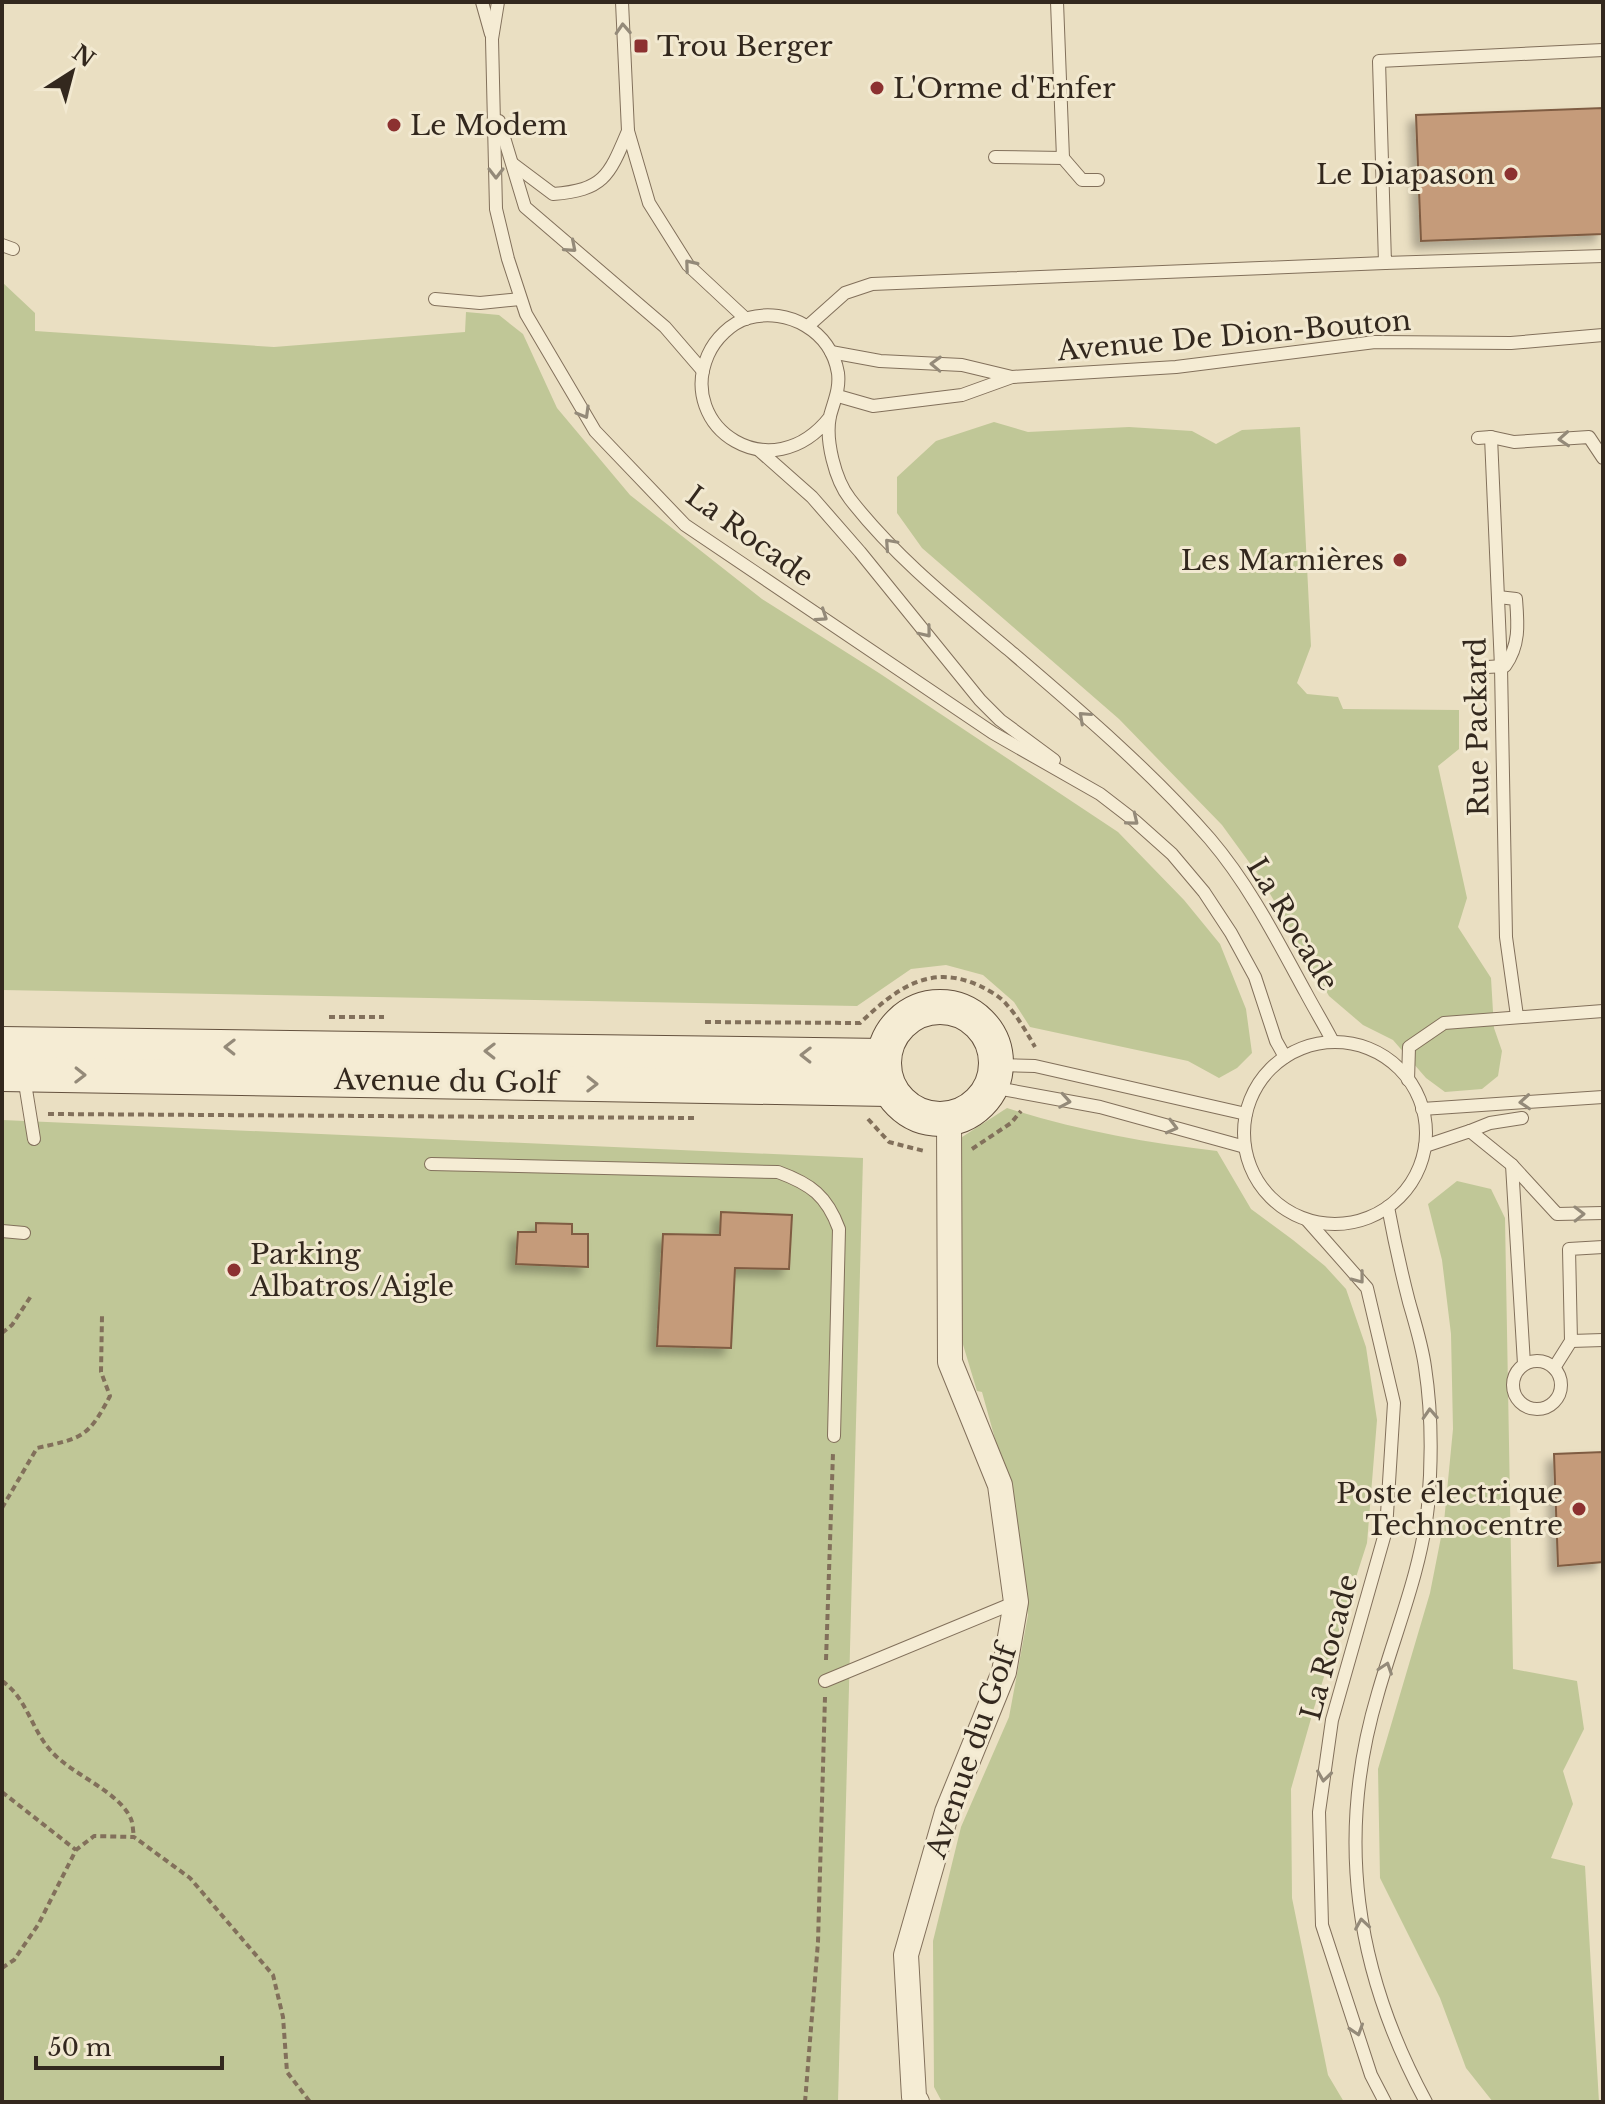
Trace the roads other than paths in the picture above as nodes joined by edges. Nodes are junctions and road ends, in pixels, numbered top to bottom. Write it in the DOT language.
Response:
graph roads {
  1 [pos="482,2"];
  2 [pos="498,2"];
  3 [pos="622,2"];
  4 [pos="1057,2"];
  5 [pos="492,39"];
  6 [pos="1603,50"];
  7 [pos="496,110"];
  8 [pos="628,131"];
  9 [pos="995,157"];
  10 [pos="1063,158"];
  11 [pos="513,164"];
  12 [pos="1098,180"];
  13 [pos="1603,256"];
  14 [pos="1385,263"];
  15 [pos="435,299"];
  16 [pos="520,299"];
  17 [pos="746,319"];
  18 [pos="808,326"];
  19 [pos="1603,335"];
  20 [pos="831,352"];
  21 [pos="703,371"];
  22 [pos="1012,377"];
  23 [pos="838,396"];
  24 [pos="830,417"];
  25 [pos="760,451"];
  26 [pos="1603,458"];
  27 [pos="1498,597"];
  28 [pos="1494,667"];
  29 [pos="1100,794"];
  30 [pos="1603,1011"];
  31 [pos="1517,1016"];
  32 [pos="1333,1042"];
  33 [pos="2,1044"];
  34 [pos="1285,1057"];
  35 [pos="886,1073"];
  36 [pos="13,1074"];
  37 [pos="994,1076"];
  38 [pos="1408,1080"];
  39 [pos="1603,1097"];
  40 [pos="1422,1109"];
  41 [pos="1246,1114"];
  42 [pos="1522,1118"];
  43 [pos="949,1119"];
  44 [pos="1470,1131"];
  45 [pos="34,1139"];
  46 [pos="1425,1146"];
  47 [pos="1245,1147"];
  48 [pos="431,1164"];
  49 [pos="1512,1165"];
  50 [pos="1388,1207"];
  51 [pos="1603,1213"];
  52 [pos="1307,1220"];
  53 [pos="2,1231"];
  54 [pos="24,1233"];
  55 [pos="1603,1247"];
  56 [pos="1603,1340"];
  57 [pos="1571,1341"];
  58 [pos="1524,1364"];
  59 [pos="1554,1368"];
  60 [pos="834,1436"];
  61 [pos="1016,1602"];
  62 [pos="825,1681"];
  63 [pos="917,2102"];
  64 [pos="1385,2102"];
  65 [pos="1426,2102"];
  1 -- 5 [label="lane, La Rocade"];
  2 -- 5 [label="lane, La Rocade"];
  8 -- 3 [label="lane, one-way"];
  4 -- 10 [label="lane"];
  5 -- 7 [label="lane, La Rocade"];
  6 -- 14 [label="lane"];
  7 -- 11 [label="lane, La Rocade"];
  7 -- 16 [label="lane, La Rocade, one-way"];
  8 -- 11 [label="lane"];
  17 -- 8 [label="lane, one-way"];
  9 -- 10 [label="lane"];
  10 -- 12 [label="lane"];
  11 -- 21 [label="lane, La Rocade, one-way"];
  13 -- 14 [label="lane"];
  14 -- 18 [label="lane"];
  15 -- 16 [label="lane"];
  16 -- 29 [label="lane, La Rocade, one-way"];
  17 -- 18 [label="lane"];
  17 -- 21 [label="lane"];
  18 -- 20 [label="lane"];
  19 -- 22 [label="lane, Avenue De Dion-Bouton"];
  22 -- 20 [label="lane, Avenue De Dion-Bouton, one-way"];
  20 -- 23 [label="lane"];
  21 -- 25 [label="lane"];
  22 -- 23 [label="lane, Avenue De Dion-Bouton"];
  23 -- 24 [label="lane"];
  24 -- 25 [label="lane"];
  32 -- 24 [label="lane, La Rocade, one-way"];
  25 -- 29 [label="lane, La Rocade, one-way"];
  26 -- 27 [label="lane, Rue Packard, one-way"];
  27 -- 28 [label="lane, Rue Packard"];
  27 -- 28 [label="lane"];
  28 -- 31 [label="lane, Rue Packard"];
  29 -- 34 [label="lane, La Rocade, one-way"];
  30 -- 31 [label="lane"];
  31 -- 38 [label="lane"];
  32 -- 34 [label="lane"];
  32 -- 38 [label="lane"];
  35 -- 33 [label="street, Avenue du Golf, one-way"];
  34 -- 41 [label="lane"];
  36 -- 35 [label="street, Avenue du Golf, one-way"];
  35 -- 37 [label="street"];
  35 -- 43 [label="street"];
  36 -- 45 [label="lane"];
  37 -- 41 [label="lane"];
  37 -- 43 [label="street"];
  37 -- 47 [label="lane, one-way"];
  38 -- 40 [label="lane"];
  39 -- 40 [label="lane, one-way"];
  40 -- 46 [label="lane"];
  41 -- 47 [label="lane"];
  42 -- 44 [label="lane"];
  43 -- 61 [label="street, Avenue du Golf"];
  44 -- 46 [label="lane"];
  44 -- 49 [label="lane"];
  46 -- 50 [label="lane"];
  47 -- 52 [label="lane"];
  48 -- 60 [label="lane"];
  49 -- 51 [label="lane, one-way"];
  49 -- 58 [label="lane"];
  50 -- 52 [label="lane"];
  65 -- 50 [label="lane, La Rocade, one-way"];
  52 -- 64 [label="lane, La Rocade, one-way"];
  53 -- 54 [label="lane"];
  55 -- 57 [label="lane"];
  56 -- 57 [label="lane"];
  57 -- 59 [label="lane"];
  58 -- 59 [label="lane"];
  58 -- 59 [label="lane"];
  61 -- 62 [label="lane"];
  61 -- 63 [label="street, Avenue du Golf"];
}
